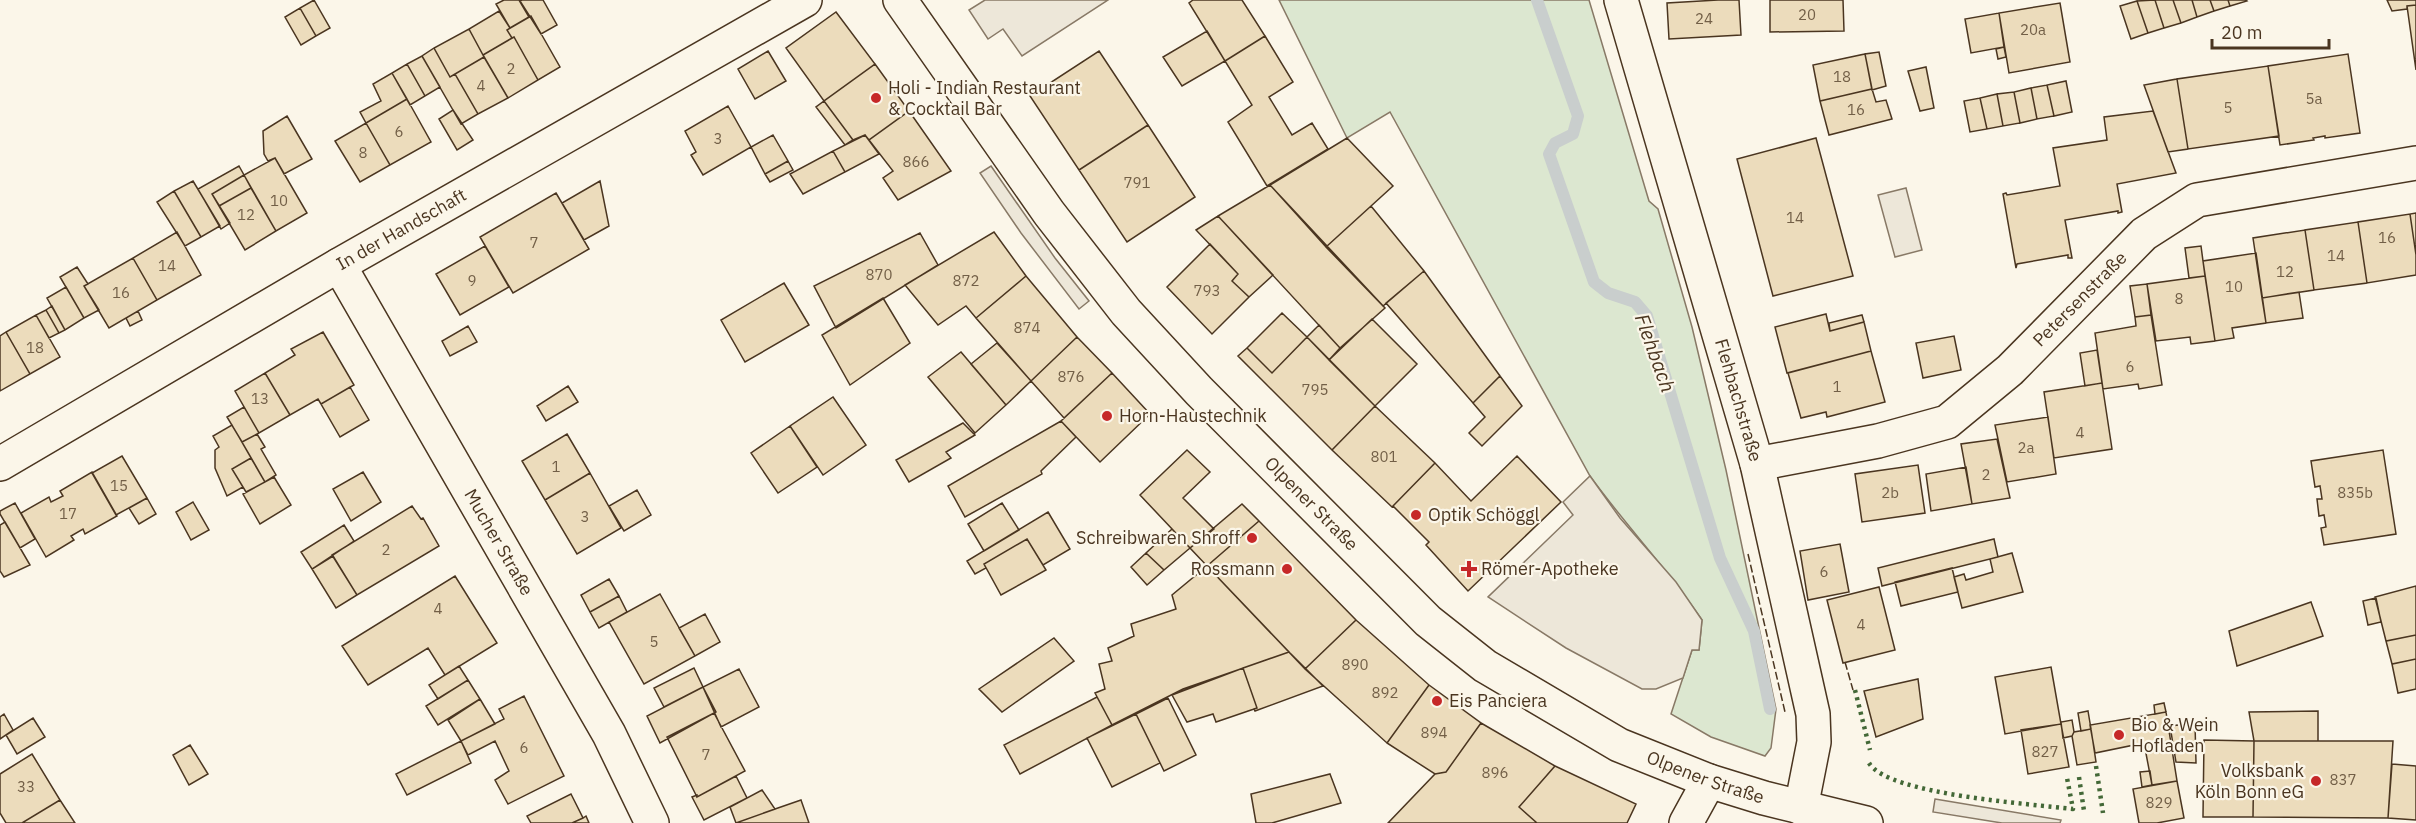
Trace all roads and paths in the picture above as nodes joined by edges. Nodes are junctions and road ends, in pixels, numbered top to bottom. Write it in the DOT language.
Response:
graph roads {
  1 [pos="805,0"];
  2 [pos="900,0"];
  3 [pos="1621,0"];
  4 [pos="2416,163"];
  5 [pos="339,265"];
  6 [pos="0,464"];
  7 [pos="1757,464"];
  8 [pos="1709,780"];
  9 [pos="1801,808"];
  10 [pos="652,823"];
  11 [pos="1686,823"];
  12 [pos="1866,823"];
  1 -- 5 [label="street, In der Handschaft"];
  2 -- 8 [label="street, Olpener Straße"];
  3 -- 7 [label="street, Flehbachstraße"];
  4 -- 7 [label="street, Petersenstraße"];
  5 -- 6 [label="street, In der Handschaft"];
  5 -- 10 [label="street, Mucher Straße"];
  7 -- 9 [label="street, Flehbachstraße"];
  8 -- 9 [label="street, Olpener Straße"];
  8 -- 11 [label="street"];
  9 -- 12 [label="street, Olpener Straße"];
}
